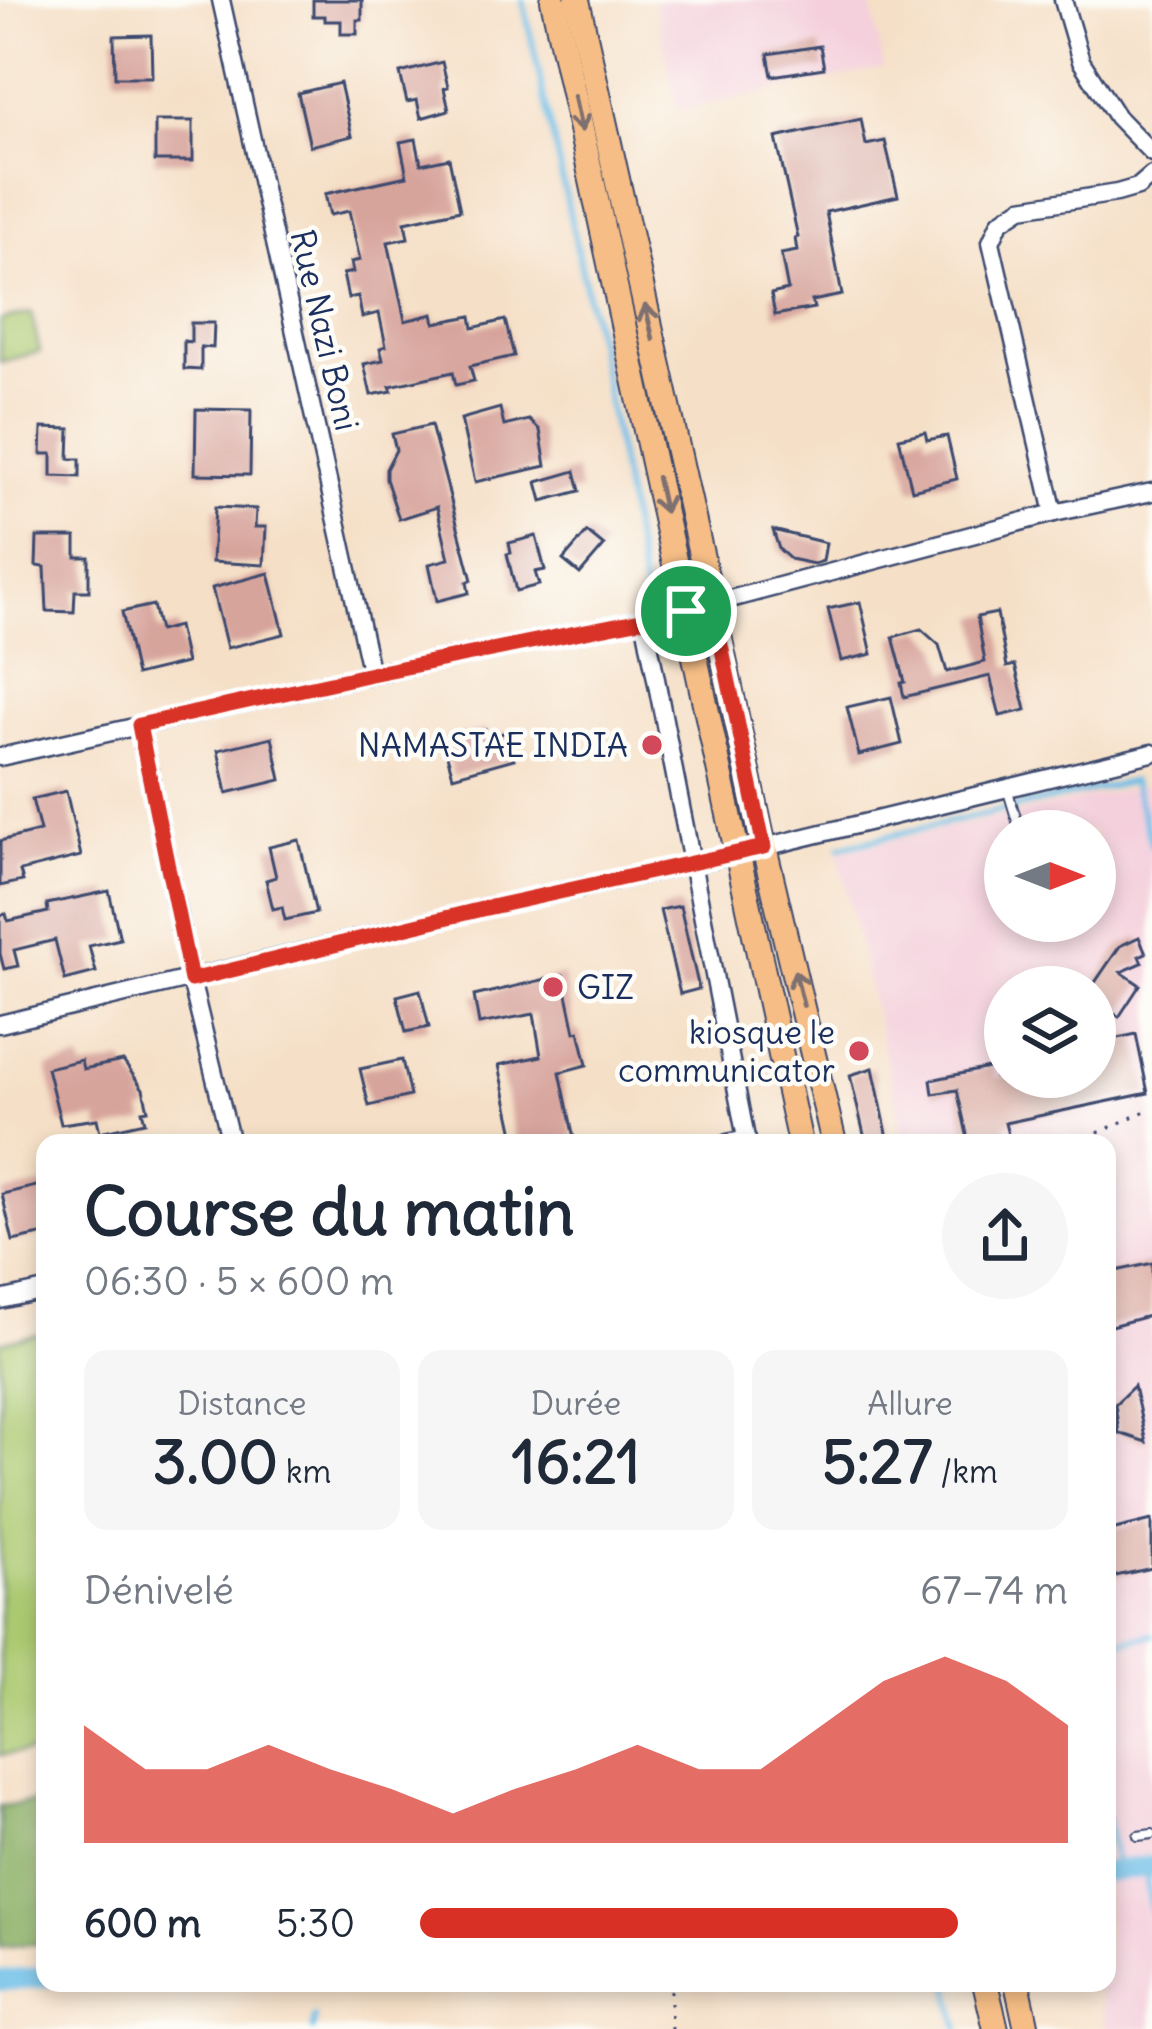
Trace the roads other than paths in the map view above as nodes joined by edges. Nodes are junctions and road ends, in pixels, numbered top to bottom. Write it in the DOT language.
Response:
graph roads {
  1 [pos="221,0"];
  2 [pos="553,0"];
  3 [pos="577,0"];
  4 [pos="1063,0"];
  5 [pos="1152,153"];
  6 [pos="1152,175"];
  7 [pos="1152,492"];
  8 [pos="1054,513"];
  9 [pos="712,603"];
  10 [pos="686,611"];
  11 [pos="644,618"];
  12 [pos="371,674"];
  13 [pos="139,725"];
  14 [pos="1152,753"];
  15 [pos="0,757"];
  16 [pos="1007,786"];
  17 [pos="1014,810"];
  18 [pos="764,847"];
  19 [pos="736,854"];
  20 [pos="691,862"];
  21 [pos="191,980"];
  22 [pos="0,1024"];
  23 [pos="229,1134"];
  24 [pos="746,1134"];
  25 [pos="798,1134"];
  26 [pos="832,1134"];
  27 [pos="36,1292"];
  28 [pos="0,1300"];
  29 [pos="1152,1834"];
  30 [pos="1138,1836"];
  31 [pos="987,1992"];
  32 [pos="1019,1992"];
  33 [pos="995,2029"];
  34 [pos="1027,2029"];
  1 -- 12 [label="street, Rue Nazi Boni"];
  2 -- 10 [label="main road, one-way"];
  9 -- 3 [label="main road, one-way"];
  4 -- 5 [label="street"];
  6 -- 8 [label="street"];
  7 -- 8 [label="street"];
  8 -- 9 [label="street"];
  9 -- 10 [label="street"];
  9 -- 18 [label="main road"];
  10 -- 11 [label="street"];
  10 -- 19 [label="main road"];
  11 -- 12 [label="street"];
  11 -- 20 [label="street"];
  12 -- 13 [label="street"];
  13 -- 15 [label="street"];
  13 -- 21 [label="street"];
  14 -- 16 [label="street"];
  16 -- 17 [label="lane"];
  16 -- 18 [label="street"];
  18 -- 19 [label="street"];
  26 -- 18 [label="main road, one-way"];
  19 -- 20 [label="street"];
  19 -- 25 [label="main road"];
  20 -- 21 [label="street"];
  20 -- 24 [label="street"];
  21 -- 22 [label="street"];
  21 -- 23 [label="street"];
  27 -- 28 [label="street"];
  29 -- 30 [label="lane"];
  31 -- 33 [label="main road"];
  32 -- 34 [label="main road"];
}
